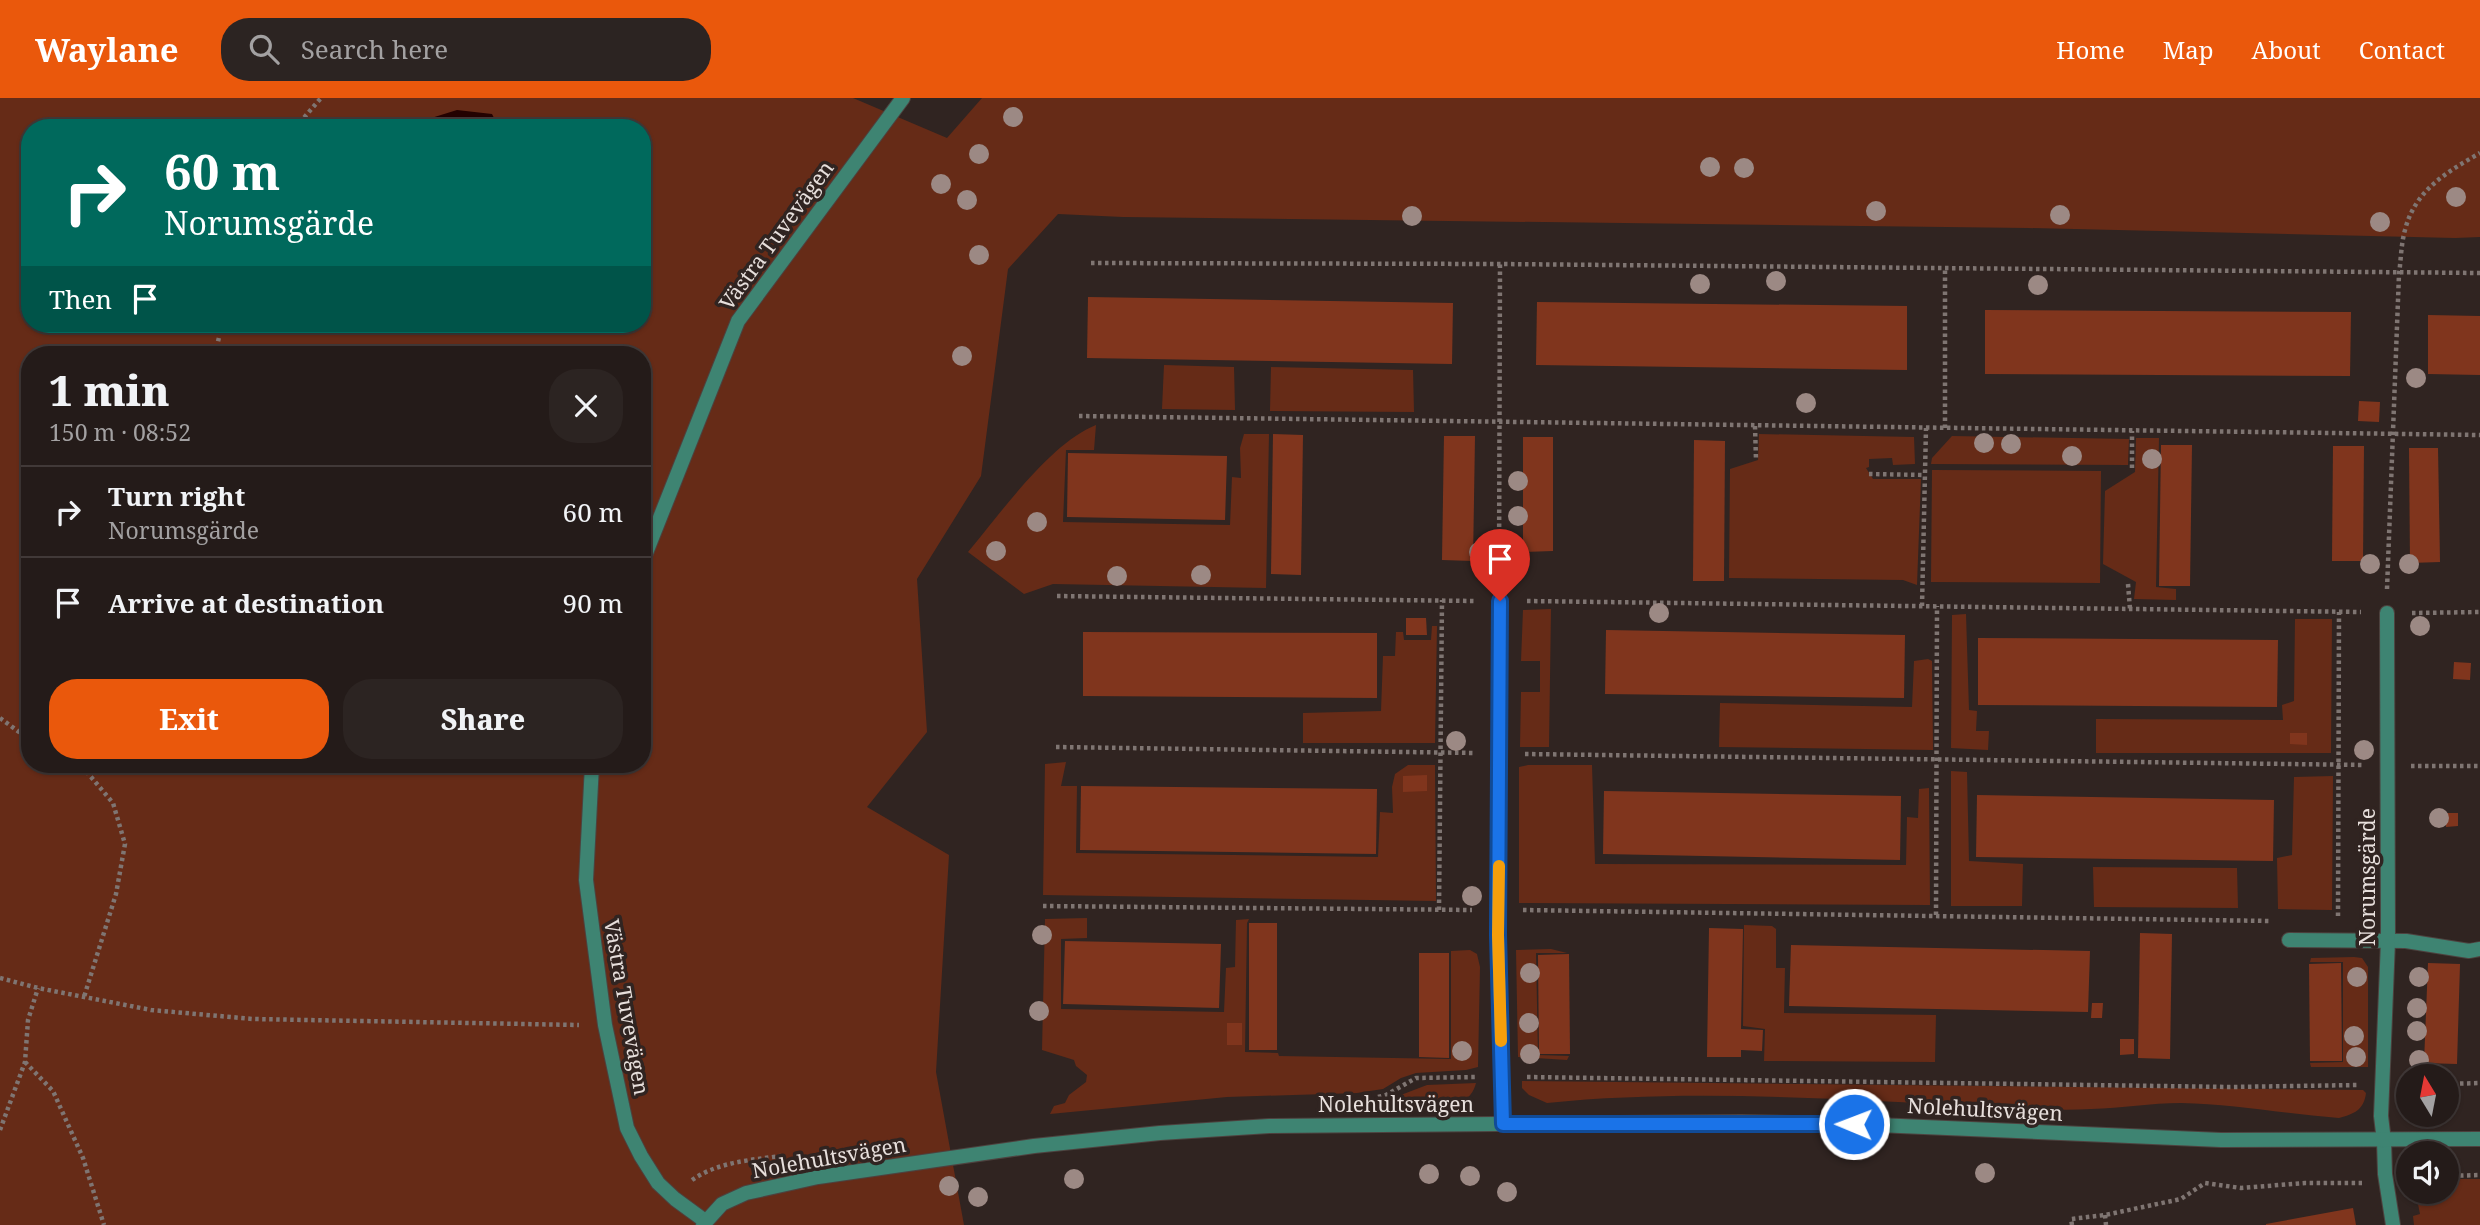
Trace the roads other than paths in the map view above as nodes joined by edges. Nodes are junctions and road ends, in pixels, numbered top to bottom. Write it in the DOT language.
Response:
graph roads {
  1 [pos="903,98"];
  2 [pos="651,540"];
  3 [pos="1500,601"];
  4 [pos="2387,613"];
  5 [pos="592,773"];
  6 [pos="2289,940"];
  7 [pos="2388,941"];
  8 [pos="2480,949"];
  9 [pos="1503,1124"];
  10 [pos="2480,1139"];
  11 [pos="2384,1140"];
  12 [pos="704,1223"];
  13 [pos="2393,1225"];
  1 -- 2 [label="street, Västra Tuvevägen"];
  3 -- 9 [label="street"];
  4 -- 7 [label="street, Norumsgärde"];
  5 -- 12 [label="street, Västra Tuvevägen"];
  6 -- 7 [label="street"];
  7 -- 8 [label="street"];
  7 -- 11 [label="street, Norumsgärde"];
  9 -- 11 [label="street, Nolehultsvägen"];
  9 -- 12 [label="street, Nolehultsvägen"];
  10 -- 11 [label="street, Nolehultsvägen"];
  11 -- 13 [label="street, Norumsgärde"];
}
